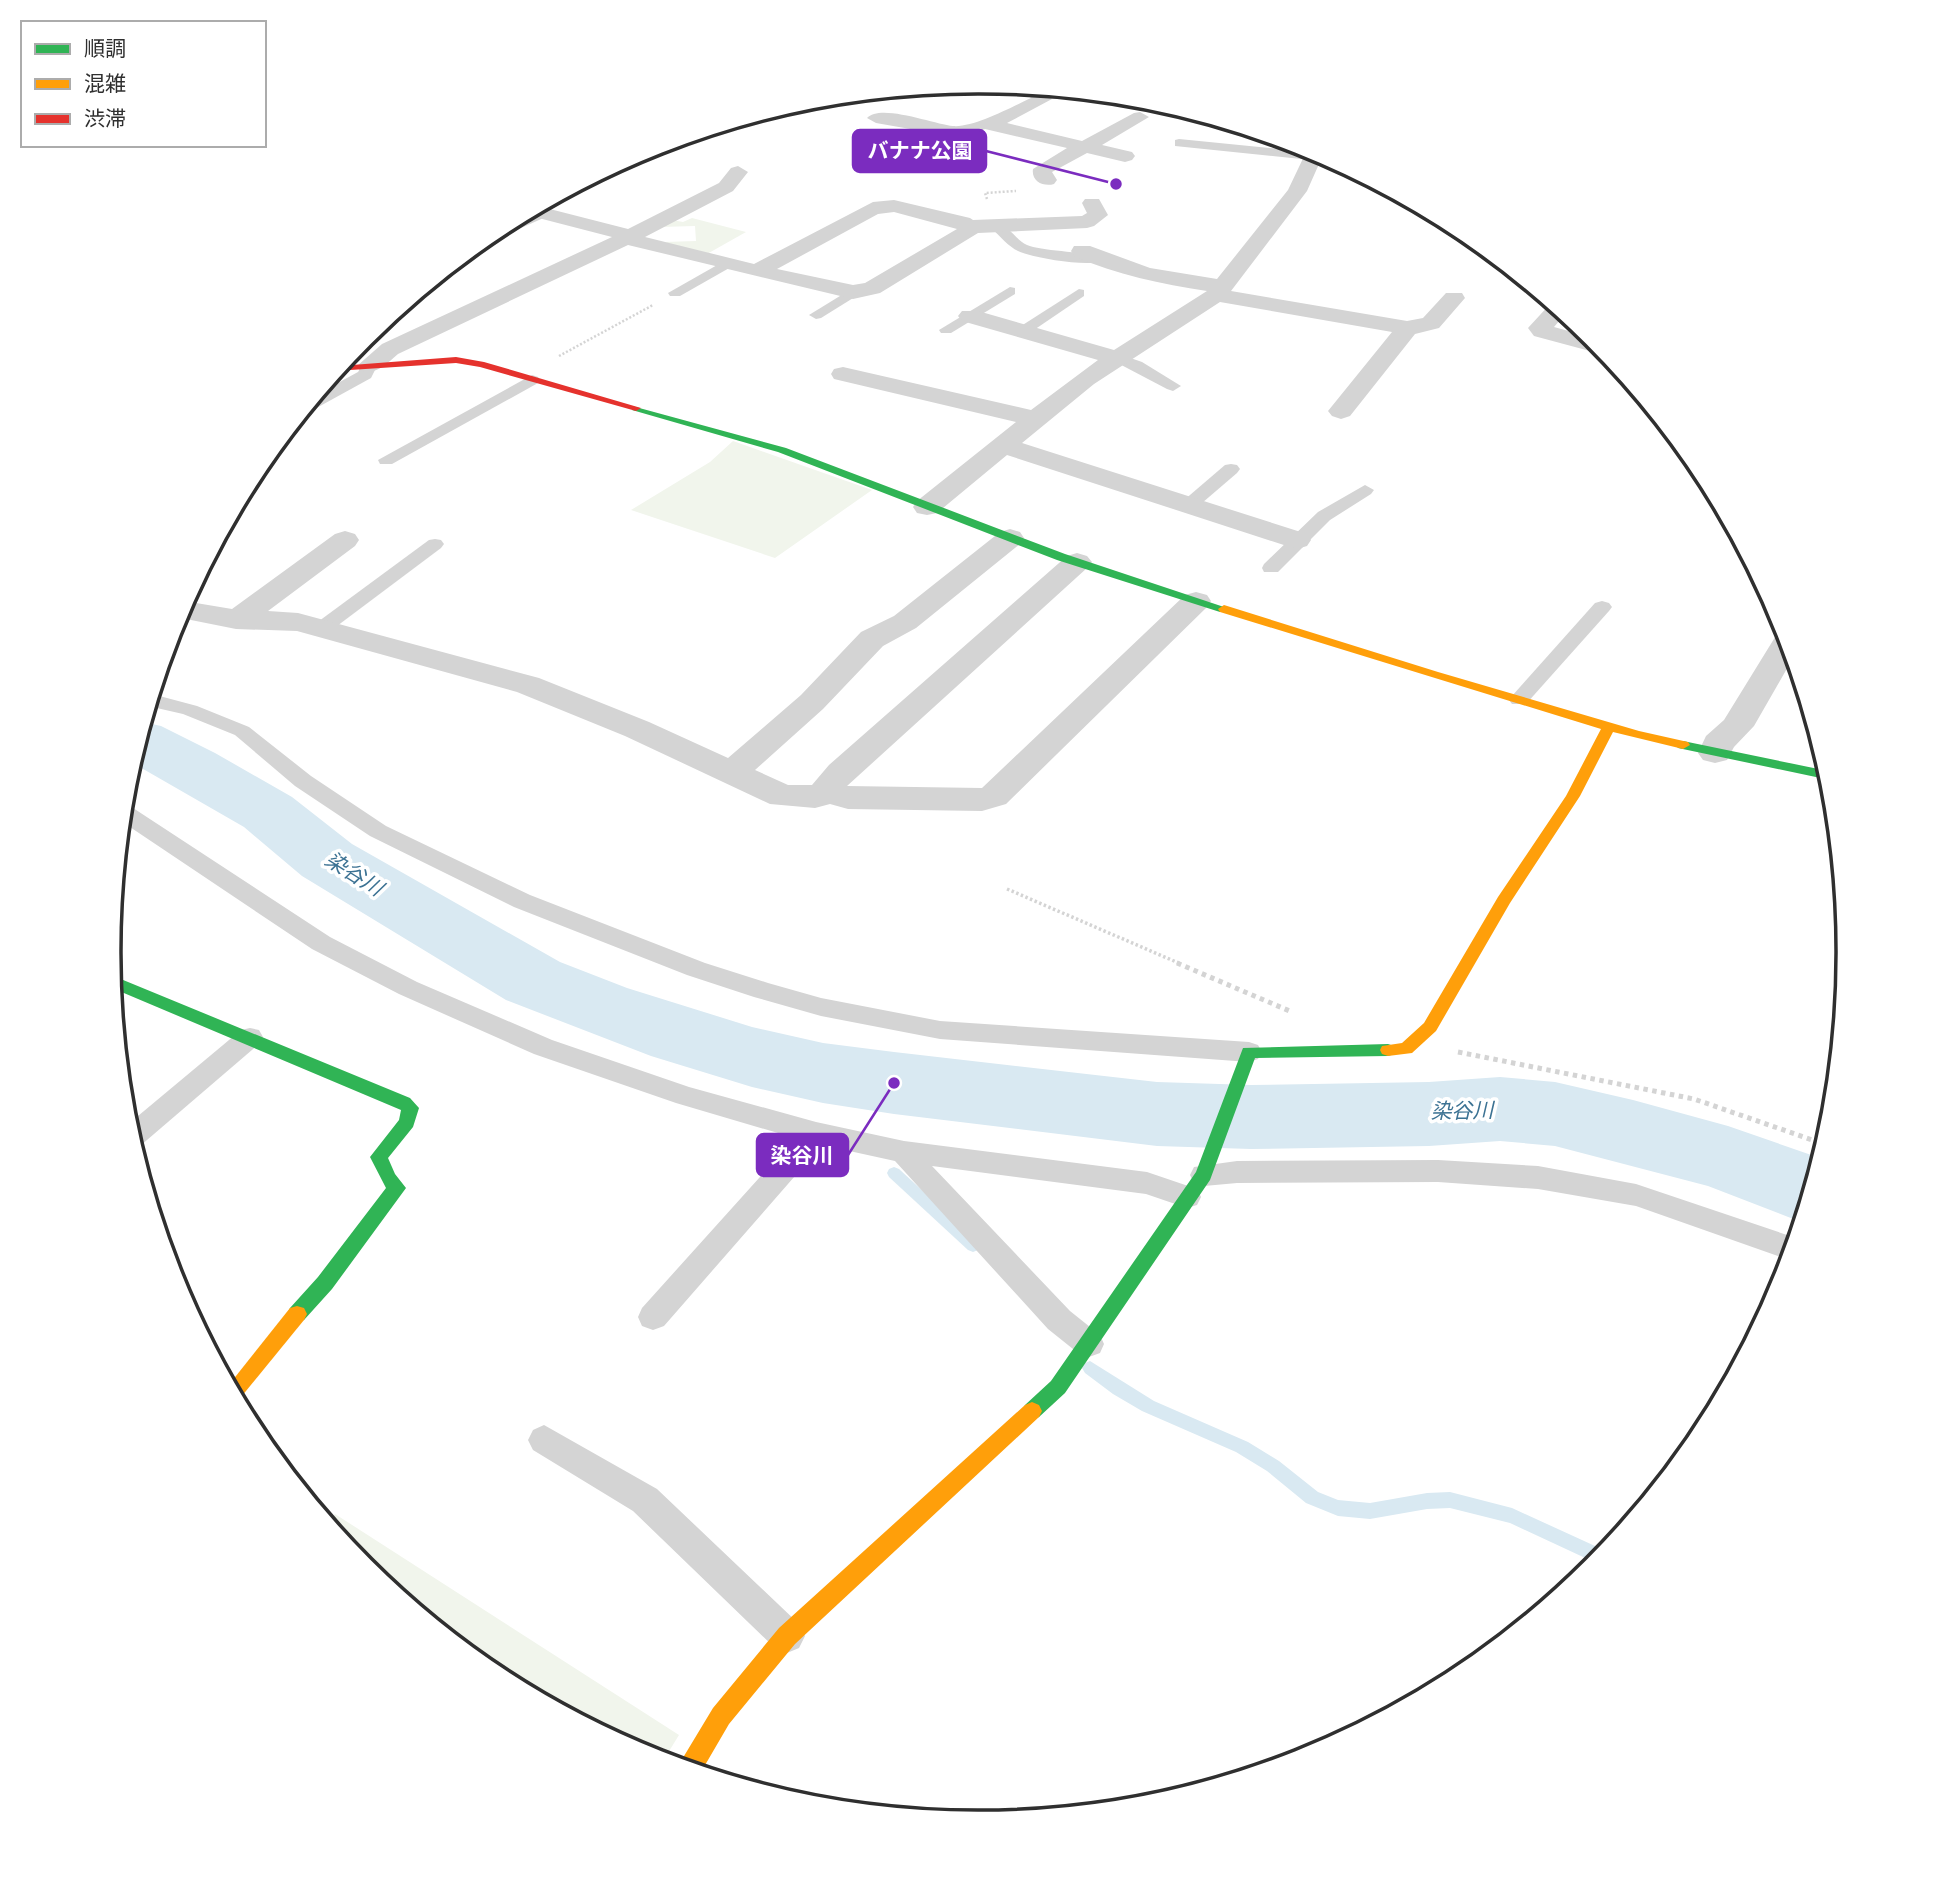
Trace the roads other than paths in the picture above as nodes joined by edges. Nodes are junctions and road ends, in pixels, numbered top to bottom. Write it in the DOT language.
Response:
graph roads {
  1 [pos="1043,97"];
  2 [pos="1140,117"];
  3 [pos="876,118"];
  4 [pos="985,124"];
  5 [pos="956,132"];
  6 [pos="1179,143"];
  7 [pos="1085,147"];
  8 [pos="1282,151"];
  9 [pos="908,153"];
  10 [pos="1125,156"];
  11 [pos="1309,162"];
  12 [pos="738,172"];
  13 [pos="1047,180"];
  14 [pos="1092,203"];
  15 [pos="543,213"];
  16 [pos="997,226"];
  17 [pos="966,227"];
  18 [pos="626,238"];
  19 [pos="1091,255"];
  20 [pos="726,264"];
  21 [pos="760,270"];
  22 [pos="1219,290"];
  23 [pos="1010,291"];
  24 [pos="853,292"];
  25 [pos="675,293"];
  26 [pos="1079,293"];
  27 [pos="1454,298"];
  28 [pos="816,315"];
  29 [pos="1552,315"];
  30 [pos="970,316"];
  31 [pos="1405,329"];
  32 [pos="946,330"];
  33 [pos="1023,331"];
  34 [pos="1579,341"];
  35 [pos="1116,358"];
  36 [pos="369,366"];
  37 [pos="351,368"];
  38 [pos="843,374"];
  39 [pos="527,378"];
  40 [pos="1173,386"];
  41 [pos="325,397"];
  42 [pos="1341,411"];
  43 [pos="1035,419"];
  44 [pos="1003,445"];
  45 [pos="386,460"];
  46 [pos="1231,469"];
  47 [pos="1365,490"];
  48 [pos="1189,505"];
  49 [pos="927,506"];
  50 [pos="1010,538"];
  51 [pos="345,540"];
  52 [pos="1297,540"];
  53 [pos="435,544"];
  54 [pos="1077,562"];
  55 [pos="1271,568"];
  56 [pos="1196,601"];
  57 [pos="1602,607"];
  58 [pos="191,613"];
  59 [pos="236,620"];
  60 [pos="322,628"];
  61 [pos="1781,653"];
  62 [pos="1518,700"];
  63 [pos="158,702"];
  64 [pos="1609,727"];
  65 [pos="1715,753"];
  66 [pos="733,772"];
  67 [pos="1816,773"];
  68 [pos="829,791"];
  69 [pos="132,817"];
  70 [pos="122,985"];
  71 [pos="250,1037"];
  72 [pos="1247,1059"];
  73 [pos="140,1130"];
  74 [pos="816,1133"];
  75 [pos="904,1152"];
  76 [pos="1208,1165"];
  77 [pos="1187,1197"];
  78 [pos="1783,1245"];
  79 [pos="653,1317"];
  80 [pos="1089,1344"];
  81 [pos="239,1387"];
  82 [pos="544,1440"];
  83 [pos="787,1636"];
  84 [pos="694,1761"];
  1 -- 4 [label="street"];
  2 -- 7 [label="street"];
  3 -- 5 [label="street"];
  4 -- 5 [label="street"];
  4 -- 7 [label="street"];
  5 -- 9 [label="street"];
  6 -- 8 [label="lane"];
  7 -- 10 [label="street"];
  7 -- 13 [label="street"];
  11 -- 22 [label="street"];
  12 -- 18 [label="street"];
  14 -- 16 [label="street"];
  15 -- 18 [label="street"];
  16 -- 17 [label="street"];
  16 -- 19 [label="lane"];
  17 -- 21 [label="street"];
  17 -- 24 [label="street"];
  18 -- 20 [label="street"];
  18 -- 36 [label="street"];
  19 -- 22 [label="street"];
  20 -- 21 [label="street"];
  20 -- 25 [label="lane"];
  21 -- 24 [label="street"];
  22 -- 31 [label="street"];
  22 -- 35 [label="street"];
  23 -- 30 [label="lane"];
  24 -- 28 [label="lane"];
  26 -- 33 [label="lane"];
  27 -- 31 [label="street"];
  29 -- 34 [label="street"];
  30 -- 32 [label="lane"];
  30 -- 33 [label="street"];
  31 -- 42 [label="street"];
  33 -- 35 [label="street"];
  35 -- 40 [label="lane"];
  35 -- 43 [label="street"];
  36 -- 37 [label="street"];
  36 -- 39 [label="street"];
  36 -- 41 [label="lane"];
  38 -- 43 [label="street"];
  39 -- 45 [label="lane"];
  39 -- 49 [label="street"];
  43 -- 44 [label="street"];
  44 -- 48 [label="street"];
  44 -- 49 [label="street"];
  46 -- 48 [label="lane"];
  47 -- 52 [label="lane"];
  48 -- 52 [label="street"];
  49 -- 50 [label="street"];
  50 -- 54 [label="street"];
  50 -- 66 [label="street"];
  51 -- 59 [label="street"];
  52 -- 55 [label="lane"];
  53 -- 60 [label="lane"];
  54 -- 56 [label="street"];
  54 -- 68 [label="street"];
  56 -- 62 [label="street"];
  56 -- 68 [label="street"];
  57 -- 62 [label="lane"];
  58 -- 59 [label="street"];
  59 -- 60 [label="street"];
  60 -- 66 [label="street"];
  61 -- 65 [label="street"];
  62 -- 64 [label="street"];
  63 -- 72 [label="lane"];
  64 -- 65 [label="street"];
  64 -- 72 [label="street"];
  65 -- 67 [label="street"];
  66 -- 68 [label="street"];
  69 -- 74 [label="lane"];
  70 -- 71 [label="street"];
  71 -- 73 [label="lane"];
  71 -- 81 [label="street"];
  72 -- 76 [label="street"];
  74 -- 75 [label="lane"];
  74 -- 79 [label="lane"];
  75 -- 77 [label="lane"];
  75 -- 80 [label="lane"];
  76 -- 77 [label="street"];
  76 -- 78 [label="lane"];
  77 -- 80 [label="street"];
  80 -- 83 [label="street"];
  82 -- 83 [label="lane"];
  83 -- 84 [label="street"];
}
